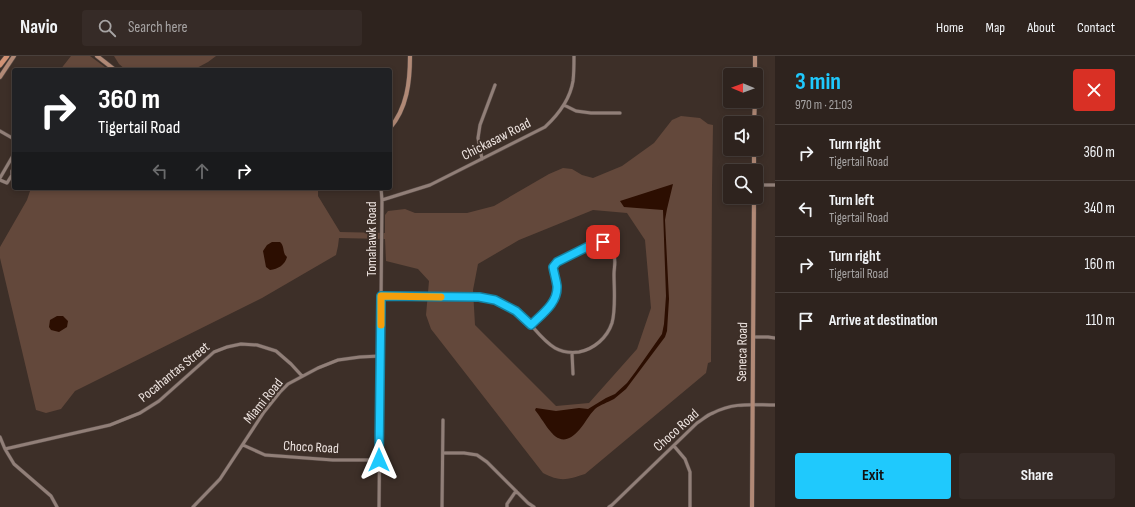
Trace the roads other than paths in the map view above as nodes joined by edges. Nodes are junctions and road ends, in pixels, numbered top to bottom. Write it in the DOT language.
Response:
graph roads {
  1 [pos="7,56"];
  2 [pos="14,56"];
  3 [pos="97,56"];
  4 [pos="410,56"];
  5 [pos="574,56"];
  6 [pos="755,56"];
  7 [pos="0,65"];
  8 [pos="112,68"];
  9 [pos="755,68"];
  10 [pos="0,77"];
  11 [pos="495,85"];
  12 [pos="564,105"];
  13 [pos="620,113"];
  14 [pos="392,125"];
  15 [pos="0,131"];
  16 [pos="12,138"];
  17 [pos="12,158"];
  18 [pos="482,159"];
  19 [pos="12,175"];
  20 [pos="0,179"];
  21 [pos="763,185"];
  22 [pos="775,185"];
  23 [pos="381,190"];
  24 [pos="382,200"];
  25 [pos="754,204"];
  26 [pos="381,296"];
  27 [pos="531,325"];
  28 [pos="753,337"];
  29 [pos="775,338"];
  30 [pos="572,353"];
  31 [pos="380,356"];
  32 [pos="573,374"];
  33 [pos="302,376"];
  34 [pos="752,405"];
  35 [pos="775,405"];
  36 [pos="443,420"];
  37 [pos="0,437"];
  38 [pos="243,445"];
  39 [pos="674,446"];
  40 [pos="5,449"];
  41 [pos="443,453"];
  42 [pos="379,460"];
  43 [pos="516,492"];
  44 [pos="611,506"];
  45 [pos="58,507"];
  46 [pos="193,507"];
  47 [pos="379,507"];
  48 [pos="442,507"];
  49 [pos="507,507"];
  50 [pos="534,507"];
  51 [pos="690,507"];
  52 [pos="752,507"];
  1 -- 7 [label="main road"];
  2 -- 10 [label="street"];
  3 -- 8 [label="street"];
  4 -- 14 [label="street"];
  5 -- 12 [label="street, Chickasaw Road"];
  6 -- 9 [label="street"];
  11 -- 18 [label="street"];
  12 -- 13 [label="street"];
  12 -- 18 [label="street, Chickasaw Road"];
  15 -- 16 [label="street"];
  17 -- 20 [label="street"];
  18 -- 24 [label="street, Chickasaw Road"];
  19 -- 20 [label="street"];
  21 -- 22 [label="street"];
  23 -- 24 [label="street, Tomahawk Road"];
  24 -- 26 [label="street, Tomahawk Road"];
  25 -- 28 [label="street, Seneca Road"];
  26 -- 27 [label="street"];
  26 -- 31 [label="street, Tomahawk Road"];
  27 -- 30 [label="street"];
  27 -- 30 [label="street"];
  28 -- 29 [label="street"];
  28 -- 34 [label="street, Seneca Road"];
  30 -- 32 [label="street"];
  31 -- 33 [label="street, Miami Road"];
  31 -- 42 [label="street, Tomahawk Road"];
  33 -- 38 [label="street, Miami Road"];
  33 -- 40 [label="street, Pocahantas Street"];
  34 -- 35 [label="street, Choco Road"];
  34 -- 39 [label="street, Choco Road"];
  34 -- 52 [label="street, Seneca Road"];
  36 -- 41 [label="street"];
  37 -- 40 [label="street"];
  38 -- 42 [label="street, Choco Road"];
  38 -- 46 [label="street, Miami Road"];
  39 -- 44 [label="street, Choco Road"];
  39 -- 51 [label="street"];
  40 -- 45 [label="street"];
  41 -- 43 [label="street"];
  41 -- 48 [label="street"];
  42 -- 47 [label="street, Tomahawk Road"];
  43 -- 49 [label="street"];
  43 -- 50 [label="street"];
}
